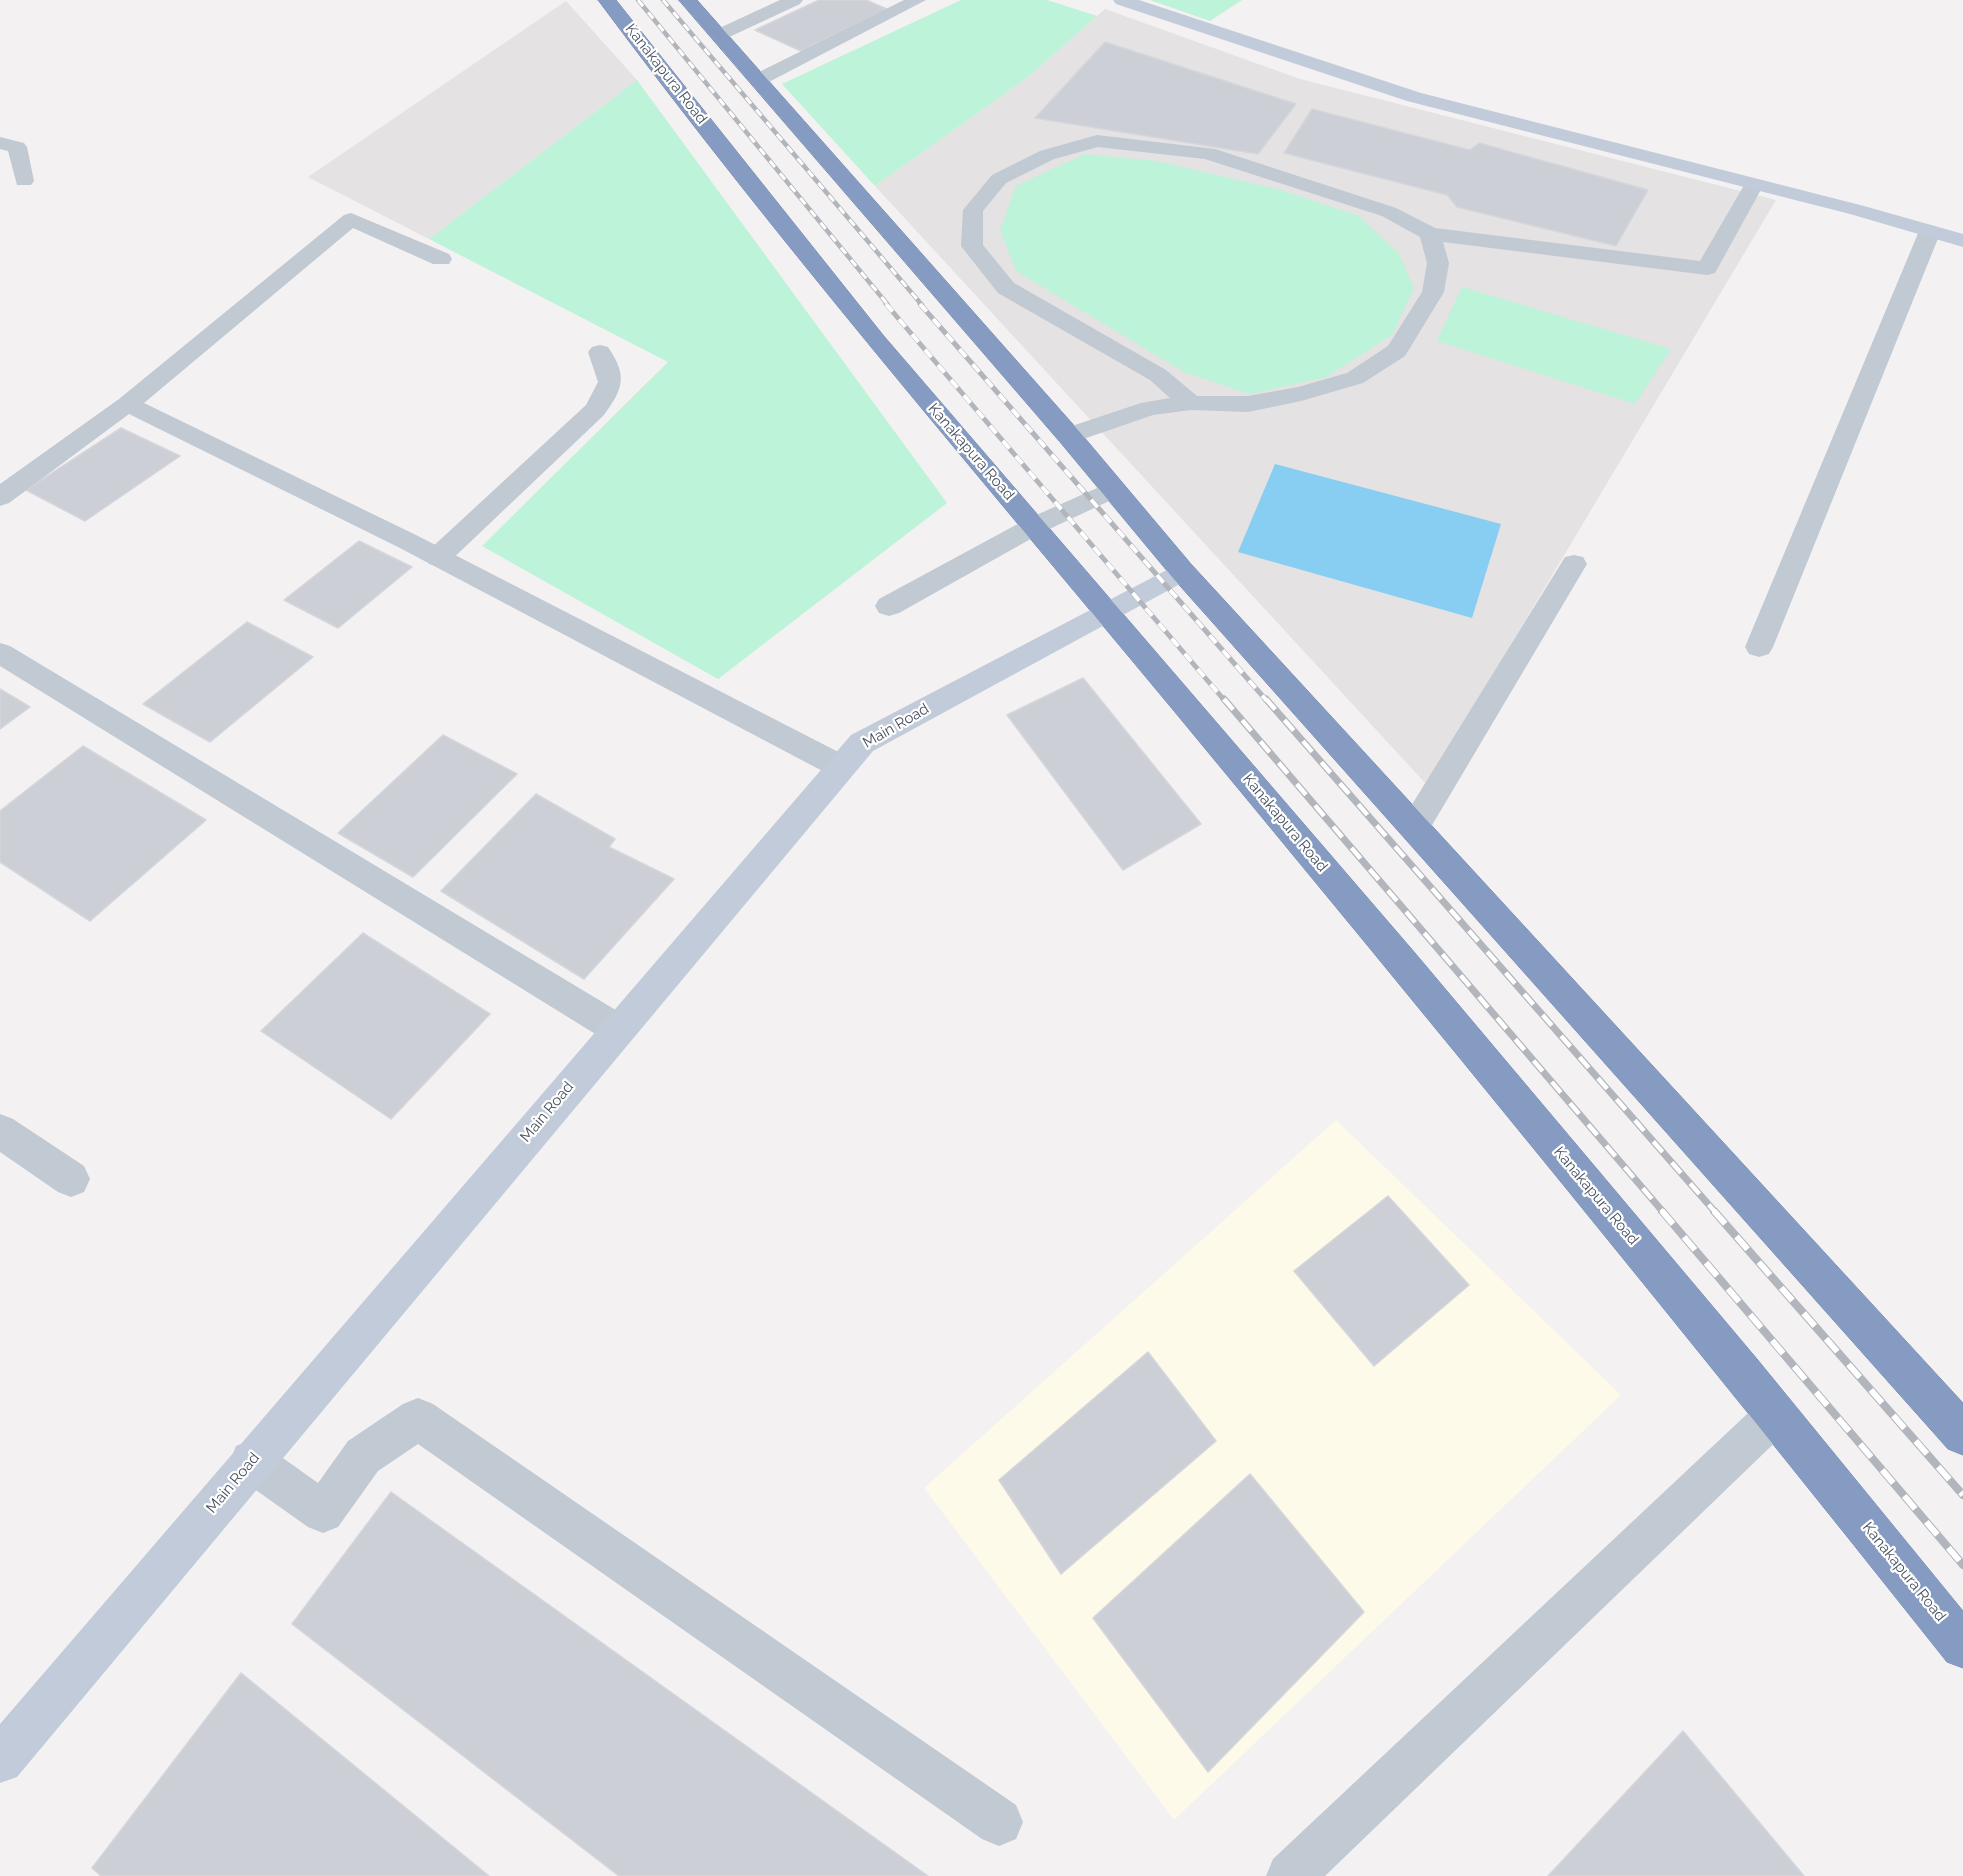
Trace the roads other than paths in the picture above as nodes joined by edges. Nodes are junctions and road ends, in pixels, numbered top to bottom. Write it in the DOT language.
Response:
graph roads {
  1 [pos="608,0"];
  2 [pos="688,0"];
  3 [pos="794,0"];
  4 [pos="917,0"];
  5 [pos="1122,0"];
  6 [pos="719,35"];
  7 [pos="758,80"];
  8 [pos="0,142"];
  9 [pos="24,181"];
  10 [pos="1755,184"];
  11 [pos="1930,231"];
  12 [pos="1430,234"];
  13 [pos="1963,241"];
  14 [pos="441,259"];
  15 [pos="600,352"];
  16 [pos="1191,403"];
  17 [pos="127,404"];
  18 [pos="1069,436"];
  19 [pos="1113,489"];
  20 [pos="0,497"];
  21 [pos="1035,526"];
  22 [pos="438,557"];
  23 [pos="1574,564"];
  24 [pos="1182,571"];
  25 [pos="889,606"];
  26 [pos="1107,612"];
  27 [pos="1759,647"];
  28 [pos="0,653"];
  29 [pos="841,767"];
  30 [pos="1414,828"];
  31 [pos="617,1029"];
  32 [pos="0,1131"];
  33 [pos="70,1179"];
  34 [pos="1776,1414"];
  35 [pos="1963,1434"];
  36 [pos="251,1461"];
  37 [pos="1963,1646"];
  38 [pos="0,1760"];
  39 [pos="999,1821"];
  40 [pos="1290,1876"];
  1 -- 21 [label="highway, Kanakapura Road"];
  2 -- 6 [label="highway"];
  3 -- 6 [label="street"];
  4 -- 7 [label="street"];
  5 -- 10 [label="street"];
  6 -- 7 [label="highway"];
  7 -- 18 [label="highway"];
  8 -- 9 [label="street"];
  10 -- 11 [label="street"];
  10 -- 12 [label="street"];
  11 -- 13 [label="street"];
  11 -- 27 [label="street"];
  12 -- 16 [label="street"];
  12 -- 16 [label="street"];
  14 -- 17 [label="street"];
  15 -- 22 [label="street"];
  16 -- 18 [label="street"];
  17 -- 20 [label="street"];
  17 -- 22 [label="street"];
  18 -- 19 [label="highway"];
  19 -- 21 [label="street"];
  19 -- 24 [label="highway"];
  21 -- 25 [label="street"];
  21 -- 26 [label="highway, Kanakapura Road"];
  22 -- 29 [label="street"];
  23 -- 30 [label="street"];
  24 -- 26 [label="street, Main Road"];
  24 -- 30 [label="highway"];
  26 -- 29 [label="street, Main Road"];
  26 -- 34 [label="highway, Kanakapura Road"];
  28 -- 31 [label="street"];
  29 -- 31 [label="street, Main Road"];
  30 -- 35 [label="highway"];
  31 -- 36 [label="street, Main Road"];
  32 -- 33 [label="street"];
  34 -- 37 [label="highway, Kanakapura Road"];
  34 -- 40 [label="street"];
  36 -- 38 [label="street, Main Road"];
  36 -- 39 [label="street"];
}
